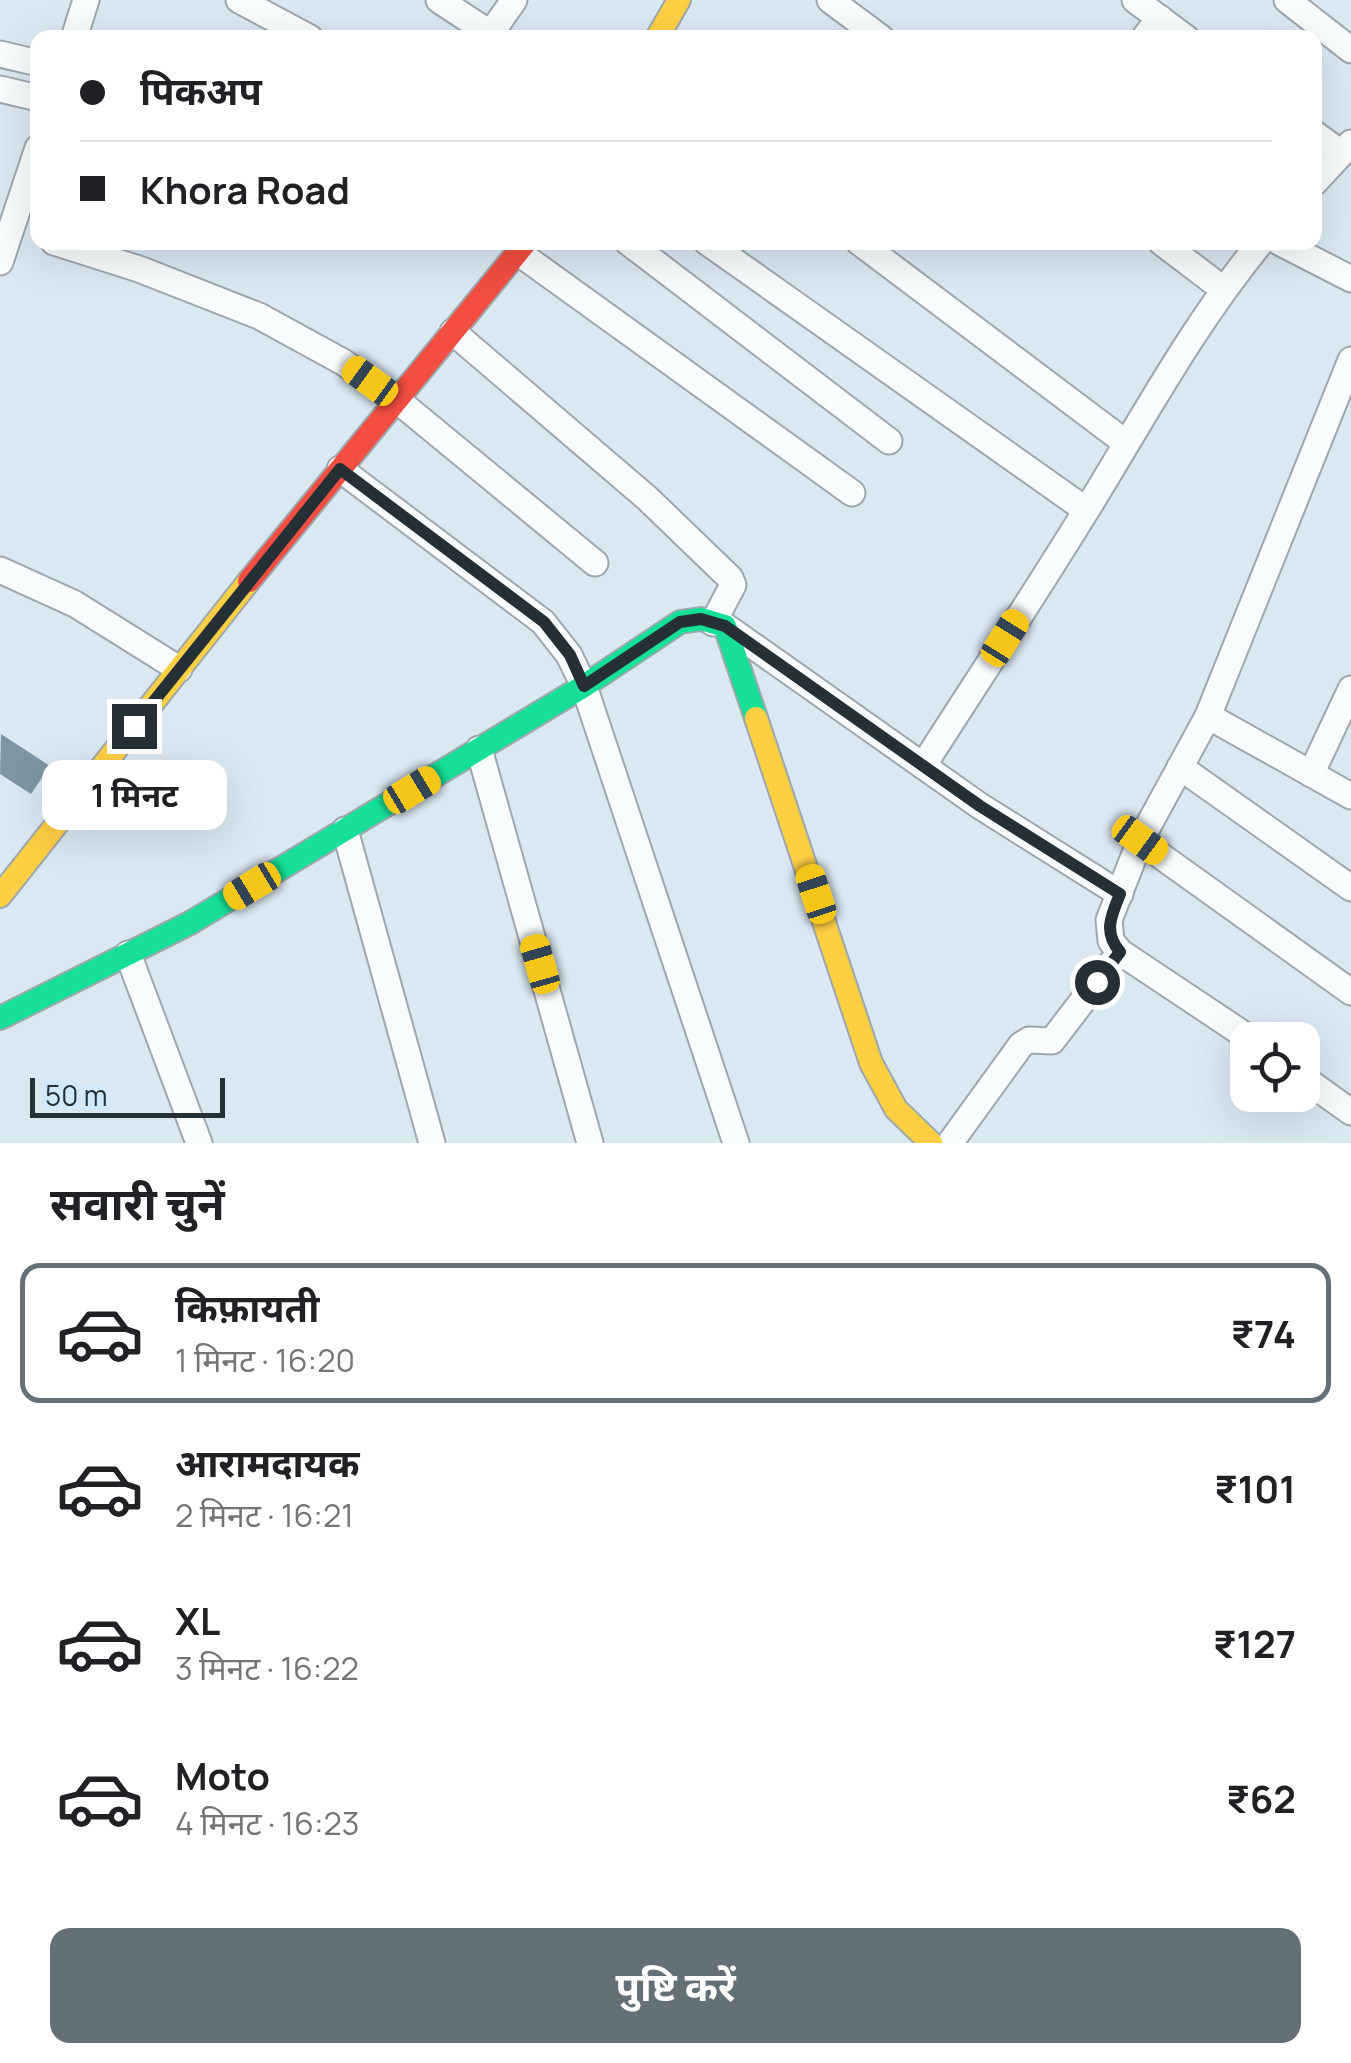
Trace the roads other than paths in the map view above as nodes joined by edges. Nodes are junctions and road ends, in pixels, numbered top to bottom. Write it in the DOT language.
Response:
graph roads {
  1 [pos="86,0"];
  2 [pos="240,0"];
  3 [pos="439,0"];
  4 [pos="514,0"];
  5 [pos="679,0"];
  6 [pos="830,0"];
  7 [pos="1136,0"];
  8 [pos="1286,0"];
  9 [pos="1152,28"];
  10 [pos="77,30"];
  11 [pos="295,30"];
  12 [pos="485,30"];
  13 [pos="497,30"];
  14 [pos="662,30"];
  15 [pos="870,30"];
  16 [pos="1351,50"];
  17 [pos="0,54"];
  18 [pos="30,61"];
  19 [pos="0,89"];
  20 [pos="30,96"];
  21 [pos="1322,137"];
  22 [pos="1346,148"];
  23 [pos="30,167"];
  24 [pos="1322,174"];
  25 [pos="5,228"];
  26 [pos="30,236"];
  27 [pos="79,250"];
  28 [pos="521,250"];
  29 [pos="526,250"];
  30 [pos="638,250"];
  31 [pos="718,250"];
  32 [pos="870,250"];
  33 [pos="1172,250"];
  34 [pos="1255,250"];
  35 [pos="1295,250"];
  36 [pos="0,262"];
  37 [pos="1351,279"];
  38 [pos="1223,289"];
  39 [pos="453,332"];
  40 [pos="1351,360"];
  41 [pos="396,400"];
  42 [pos="889,441"];
  43 [pos="1126,443"];
  44 [pos="340,469"];
  45 [pos="852,493"];
  46 [pos="1086,510"];
  47 [pos="595,563"];
  48 [pos="0,570"];
  49 [pos="719,625"];
  50 [pos="179,669"];
  51 [pos="584,686"];
  52 [pos="1351,689"];
  53 [pos="1208,716"];
  54 [pos="479,749"];
  55 [pos="924,766"];
  56 [pos="1180,768"];
  57 [pos="1311,774"];
  58 [pos="1351,796"];
  59 [pos="345,830"];
  60 [pos="1140,840"];
  61 [pos="1351,888"];
  62 [pos="1120,894"];
  63 [pos="0,896"];
  64 [pos="1120,952"];
  65 [pos="128,954"];
  66 [pos="1351,992"];
  67 [pos="0,1018"];
  68 [pos="1230,1025"];
  69 [pos="1320,1090"];
  70 [pos="1351,1112"];
  71 [pos="931,1142"];
  72 [pos="199,1143"];
  73 [pos="432,1143"];
  74 [pos="590,1143"];
  75 [pos="736,1143"];
  1 -- 10 [label="street"];
  2 -- 11 [label="street"];
  3 -- 12 [label="street"];
  4 -- 13 [label="street"];
  5 -- 14 [label="street"];
  6 -- 15 [label="street"];
  7 -- 9 [label="street"];
  8 -- 16 [label="street"];
  17 -- 18 [label="street"];
  19 -- 20 [label="street"];
  21 -- 22 [label="street"];
  22 -- 24 [label="street"];
  23 -- 25 [label="street"];
  25 -- 26 [label="street"];
  25 -- 36 [label="street"];
  27 -- 41 [label="street"];
  28 -- 39 [label="street"];
  29 -- 45 [label="street"];
  30 -- 42 [label="street"];
  31 -- 46 [label="street"];
  32 -- 43 [label="street"];
  33 -- 38 [label="street"];
  34 -- 38 [label="street"];
  35 -- 37 [label="street"];
  38 -- 43 [label="street"];
  39 -- 41 [label="street"];
  39 -- 49 [label="street"];
  40 -- 53 [label="street"];
  41 -- 44 [label="street"];
  41 -- 47 [label="street"];
  43 -- 46 [label="street"];
  44 -- 50 [label="street"];
  44 -- 51 [label="street"];
  46 -- 55 [label="street"];
  48 -- 50 [label="street"];
  49 -- 51 [label="street"];
  49 -- 55 [label="street"];
  49 -- 71 [label="street"];
  50 -- 63 [label="street"];
  51 -- 54 [label="street"];
  51 -- 75 [label="street"];
  52 -- 57 [label="street"];
  53 -- 56 [label="street"];
  53 -- 57 [label="street"];
  54 -- 59 [label="street"];
  54 -- 74 [label="street"];
  55 -- 62 [label="street"];
  56 -- 60 [label="street"];
  56 -- 61 [label="street"];
  57 -- 58 [label="street"];
  59 -- 65 [label="street"];
  59 -- 73 [label="street"];
  60 -- 62 [label="street"];
  60 -- 66 [label="street"];
  62 -- 64 [label="street"];
  64 -- 68 [label="street"];
  64 -- 71 [label="street"];
  65 -- 67 [label="street"];
  65 -- 72 [label="street"];
  69 -- 70 [label="street"];
}
